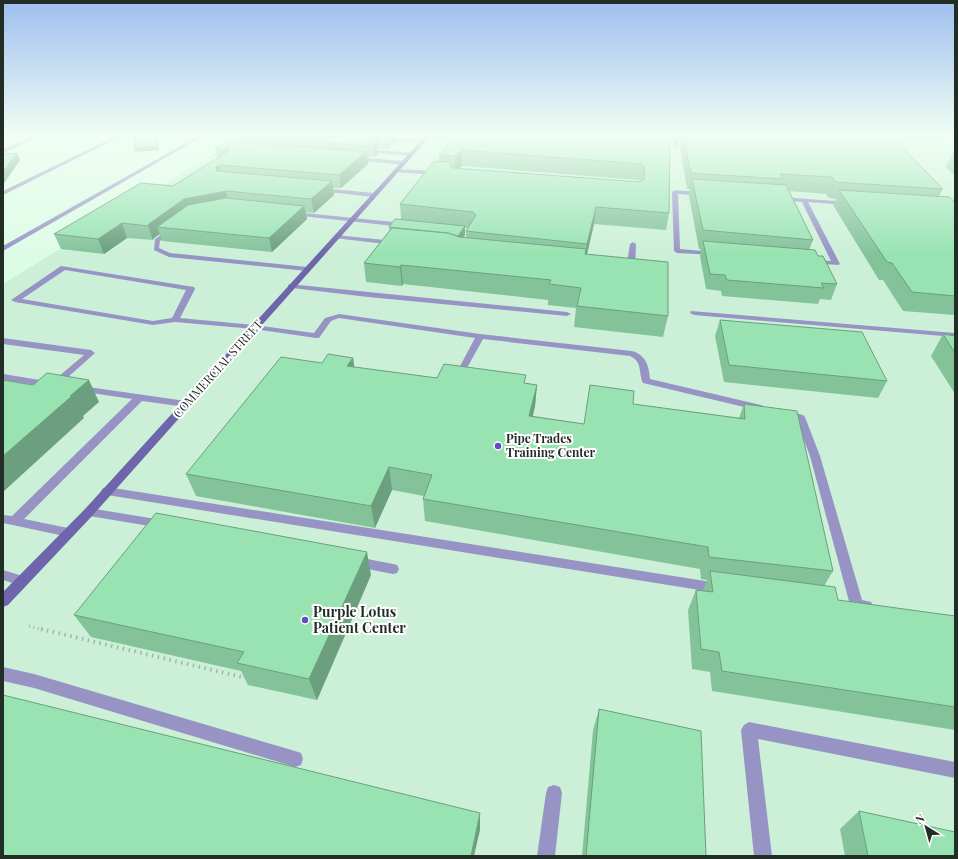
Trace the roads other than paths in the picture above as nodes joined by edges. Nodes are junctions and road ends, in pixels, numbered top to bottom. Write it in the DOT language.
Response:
graph roads {
  1 [pos="42,174"];
  2 [pos="135,174"];
  3 [pos="392,174"];
  4 [pos="318,190"];
  5 [pos="3,193"];
  6 [pos="374,195"];
  7 [pos="713,195"];
  8 [pos="773,199"];
  9 [pos="804,201"];
  10 [pos="852,204"];
  11 [pos="290,213"];
  12 [pos="353,219"];
  13 [pos="179,224"];
  14 [pos="410,225"];
  15 [pos="336,237"];
  16 [pos="403,244"];
  17 [pos="633,244"];
  18 [pos="3,249"];
  19 [pos="725,254"];
  20 [pos="804,261"];
  21 [pos="307,269"];
  22 [pos="624,269"];
  23 [pos="292,286"];
  24 [pos="694,313"];
  25 [pos="567,314"];
  26 [pos="175,320"];
  27 [pos="254,327"];
  28 [pos="955,335"];
  29 [pos="480,336"];
  30 [pos="3,341"];
  31 [pos="464,368"];
  32 [pos="3,377"];
  33 [pos="54,384"];
  34 [pos="140,397"];
  35 [pos="186,404"];
  36 [pos="107,491"];
  37 [pos="89,512"];
  38 [pos="9,520"];
  39 [pos="175,526"];
  40 [pos="70,532"];
  41 [pos="346,560"];
  42 [pos="393,569"];
  43 [pos="3,575"];
  44 [pos="22,581"];
  45 [pos="727,589"];
  46 [pos="3,601"];
  47 [pos="841,603"];
  48 [pos="857,605"];
  49 [pos="879,608"];
  50 [pos="3,674"];
  51 [pos="295,759"];
  52 [pos="955,770"];
  53 [pos="554,793"];
  54 [pos="546,856"];
  55 [pos="762,856"];
  1 -- 5 [label="lane"];
  2 -- 18 [label="lane"];
  3 -- 6 [label="main road, COMMERCIAL STREET"];
  4 -- 6 [label="lane"];
  6 -- 12 [label="main road, COMMERCIAL STREET"];
  7 -- 19 [label="lane"];
  8 -- 9 [label="lane"];
  9 -- 10 [label="lane"];
  9 -- 20 [label="lane"];
  11 -- 12 [label="lane"];
  12 -- 14 [label="lane"];
  12 -- 15 [label="main road, COMMERCIAL STREET"];
  13 -- 21 [label="lane"];
  15 -- 16 [label="lane"];
  15 -- 21 [label="main road, COMMERCIAL STREET"];
  17 -- 22 [label="lane"];
  21 -- 23 [label="main road, COMMERCIAL STREET"];
  23 -- 25 [label="lane"];
  23 -- 27 [label="main road, COMMERCIAL STREET"];
  24 -- 28 [label="lane"];
  26 -- 26 [label="lane"];
  26 -- 27 [label="lane"];
  27 -- 29 [label="lane"];
  27 -- 35 [label="main road, COMMERCIAL STREET"];
  29 -- 31 [label="lane"];
  29 -- 48 [label="lane"];
  30 -- 33 [label="lane"];
  32 -- 33 [label="lane"];
  33 -- 34 [label="lane"];
  34 -- 35 [label="lane"];
  34 -- 38 [label="lane"];
  35 -- 36 [label="main road, COMMERCIAL STREET"];
  36 -- 37 [label="main road, COMMERCIAL STREET"];
  36 -- 45 [label="lane"];
  37 -- 39 [label="lane"];
  37 -- 40 [label="main road, COMMERCIAL STREET"];
  38 -- 40 [label="lane"];
  40 -- 44 [label="main road, COMMERCIAL STREET"];
  41 -- 42 [label="lane"];
  43 -- 44 [label="lane"];
  44 -- 46 [label="main road, COMMERCIAL STREET"];
  47 -- 48 [label="lane"];
  48 -- 49 [label="lane"];
  50 -- 51 [label="lane"];
  52 -- 55 [label="lane"];
  53 -- 54 [label="lane"];
}
